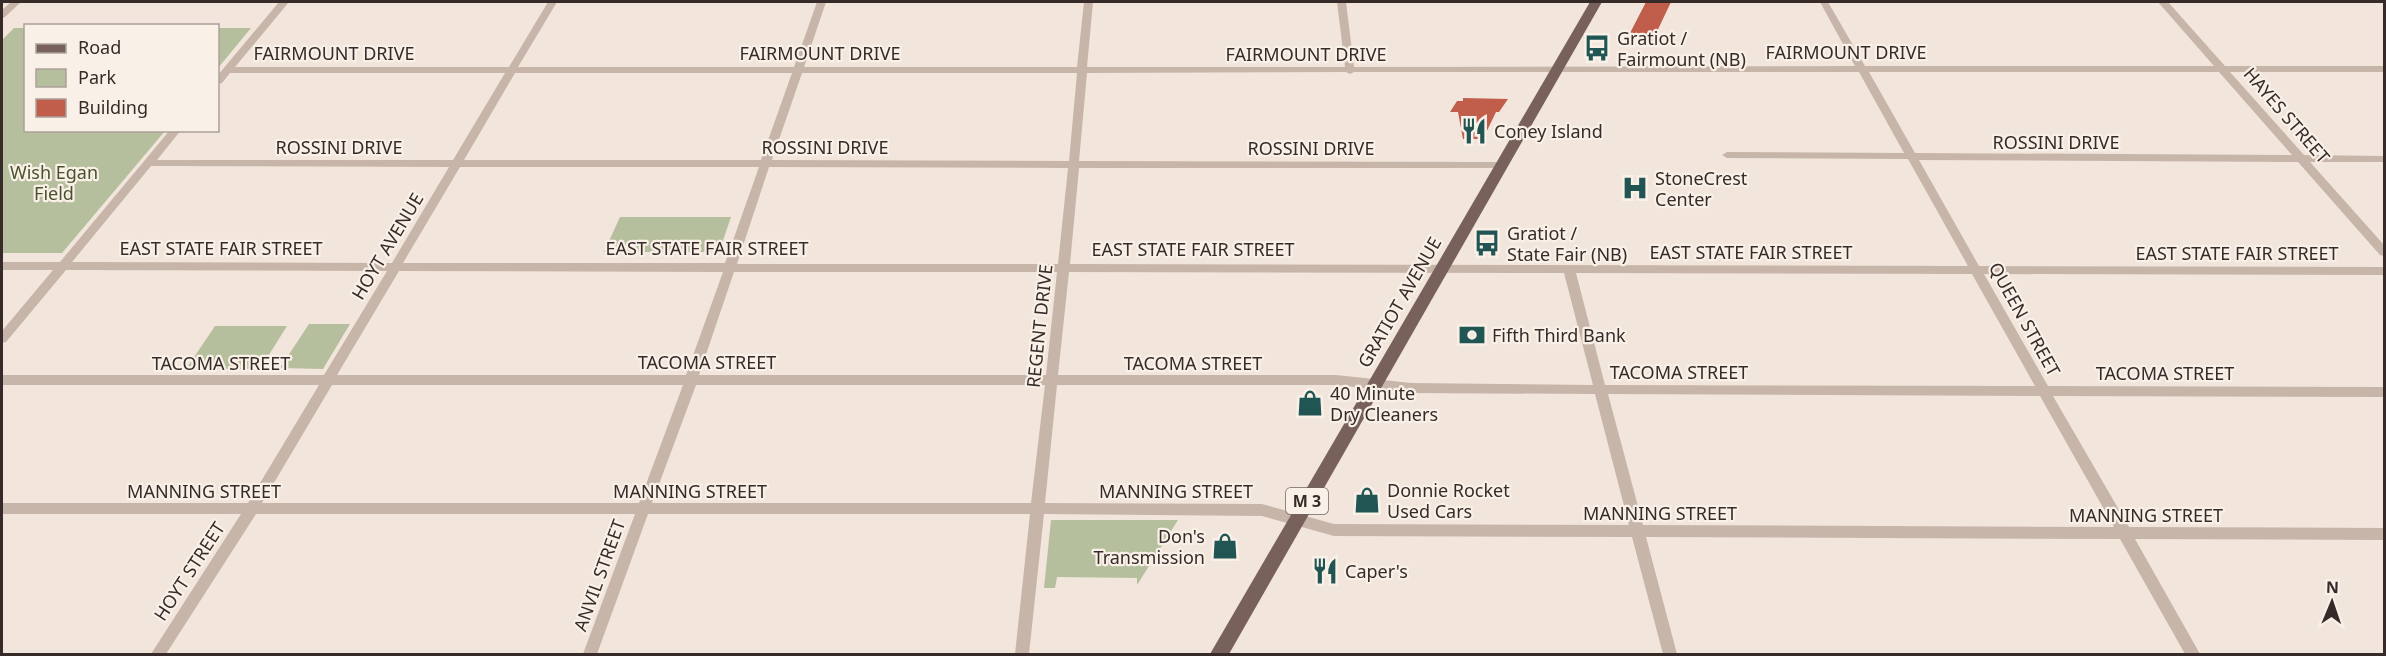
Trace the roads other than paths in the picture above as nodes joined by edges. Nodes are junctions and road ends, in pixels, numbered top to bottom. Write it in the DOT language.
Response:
graph roads {
  1 [pos="16,2"];
  2 [pos="284,2"];
  3 [pos="552,2"];
  4 [pos="821,2"];
  5 [pos="1088,2"];
  6 [pos="1341,2"];
  7 [pos="1596,2"];
  8 [pos="1824,2"];
  9 [pos="2163,2"];
  10 [pos="2,15"];
  11 [pos="1863,68"];
  12 [pos="2223,69"];
  13 [pos="2385,69"];
  14 [pos="227,70"];
  15 [pos="512,70"];
  16 [pos="797,70"];
  17 [pos="1081,70"];
  18 [pos="1557,70"];
  19 [pos="1350,71"];
  20 [pos="219,80"];
  21 [pos="174,132"];
  22 [pos="1727,155"];
  23 [pos="1914,158"];
  24 [pos="2302,159"];
  25 [pos="2385,159"];
  26 [pos="149,163"];
  27 [pos="457,163"];
  28 [pos="1074,163"];
  29 [pos="764,164"];
  30 [pos="1502,165"];
  31 [pos="2385,252"];
  32 [pos="2,266"];
  33 [pos="63,266"];
  34 [pos="397,266"];
  35 [pos="1064,266"];
  36 [pos="729,267"];
  37 [pos="1441,269"];
  38 [pos="1569,270"];
  39 [pos="1977,270"];
  40 [pos="2385,271"];
  41 [pos="2,339"];
  42 [pos="691,380"];
  43 [pos="2,381"];
  44 [pos="328,381"];
  45 [pos="1051,381"];
  46 [pos="1374,385"];
  47 [pos="1600,390"];
  48 [pos="2045,391"];
  49 [pos="2385,392"];
  50 [pos="2,508"];
  51 [pos="252,508"];
  52 [pos="1038,508"];
  53 [pos="644,509"];
  54 [pos="1297,519"];
  55 [pos="1637,531"];
  56 [pos="2124,533"];
  57 [pos="2385,534"];
  58 [pos="158,654"];
  59 [pos="590,654"];
  60 [pos="1022,654"];
  61 [pos="1219,654"];
  62 [pos="1670,654"];
  63 [pos="2193,654"];
  1 -- 10 [label="street"];
  2 -- 14 [label="street"];
  3 -- 15 [label="street, HOYT AVENUE"];
  4 -- 16 [label="street, ANVIL STREET"];
  5 -- 17 [label="street, REGENT DRIVE"];
  6 -- 19 [label="street"];
  7 -- 18 [label="main road, GRATIOT AVENUE / M 3"];
  8 -- 11 [label="street, QUEEN STREET"];
  9 -- 12 [label="street, HAYES STREET"];
  11 -- 12 [label="street, FAIRMOUNT DRIVE"];
  11 -- 18 [label="street, FAIRMOUNT DRIVE"];
  11 -- 23 [label="street, QUEEN STREET"];
  12 -- 13 [label="street, FAIRMOUNT DRIVE"];
  12 -- 24 [label="street, HAYES STREET"];
  14 -- 15 [label="street, FAIRMOUNT DRIVE"];
  14 -- 20 [label="street"];
  15 -- 16 [label="street, FAIRMOUNT DRIVE"];
  15 -- 27 [label="street, HOYT AVENUE"];
  16 -- 17 [label="street, FAIRMOUNT DRIVE"];
  16 -- 29 [label="street, ANVIL STREET"];
  17 -- 19 [label="street, FAIRMOUNT DRIVE"];
  17 -- 28 [label="street, REGENT DRIVE"];
  18 -- 19 [label="street, FAIRMOUNT DRIVE"];
  18 -- 30 [label="main road, GRATIOT AVENUE / M 3"];
  21 -- 26 [label="street"];
  22 -- 23 [label="street, ROSSINI DRIVE"];
  23 -- 24 [label="street, ROSSINI DRIVE"];
  23 -- 39 [label="street, QUEEN STREET"];
  24 -- 25 [label="street, ROSSINI DRIVE"];
  24 -- 31 [label="street, HAYES STREET"];
  26 -- 27 [label="street, ROSSINI DRIVE"];
  26 -- 33 [label="street"];
  27 -- 29 [label="street, ROSSINI DRIVE"];
  27 -- 34 [label="street, HOYT AVENUE"];
  28 -- 29 [label="street, ROSSINI DRIVE"];
  28 -- 30 [label="street, ROSSINI DRIVE"];
  28 -- 35 [label="street, REGENT DRIVE"];
  29 -- 36 [label="street, ANVIL STREET"];
  30 -- 37 [label="main road, GRATIOT AVENUE / M 3"];
  32 -- 33 [label="street, EAST STATE FAIR STREET"];
  33 -- 34 [label="street, EAST STATE FAIR STREET"];
  33 -- 41 [label="street"];
  34 -- 36 [label="street, EAST STATE FAIR STREET"];
  34 -- 44 [label="street, HOYT AVENUE"];
  35 -- 36 [label="street, EAST STATE FAIR STREET"];
  35 -- 37 [label="street, EAST STATE FAIR STREET"];
  35 -- 45 [label="street, REGENT DRIVE"];
  36 -- 42 [label="street, ANVIL STREET"];
  37 -- 38 [label="street, EAST STATE FAIR STREET"];
  37 -- 46 [label="main road, GRATIOT AVENUE / M 3"];
  38 -- 39 [label="street, EAST STATE FAIR STREET"];
  38 -- 47 [label="street"];
  39 -- 40 [label="street, EAST STATE FAIR STREET"];
  39 -- 48 [label="street, QUEEN STREET"];
  42 -- 44 [label="street, TACOMA STREET"];
  42 -- 45 [label="street, TACOMA STREET"];
  42 -- 53 [label="street, ANVIL STREET"];
  43 -- 44 [label="street, TACOMA STREET"];
  44 -- 51 [label="street, HOYT AVENUE"];
  45 -- 46 [label="street, TACOMA STREET"];
  45 -- 52 [label="street, REGENT DRIVE"];
  46 -- 47 [label="street, TACOMA STREET"];
  46 -- 54 [label="main road, GRATIOT AVENUE / M 3"];
  47 -- 48 [label="street, TACOMA STREET"];
  47 -- 55 [label="street"];
  48 -- 49 [label="street, TACOMA STREET"];
  48 -- 56 [label="street, QUEEN STREET"];
  50 -- 51 [label="street, MANNING STREET"];
  51 -- 53 [label="street, MANNING STREET"];
  51 -- 58 [label="street, HOYT STREET"];
  52 -- 53 [label="street, MANNING STREET"];
  52 -- 54 [label="street, MANNING STREET"];
  52 -- 60 [label="street, REGENT DRIVE"];
  53 -- 59 [label="street, ANVIL STREET"];
  54 -- 55 [label="street, MANNING STREET"];
  54 -- 61 [label="main road, GRATIOT AVENUE / M 3"];
  55 -- 56 [label="street, MANNING STREET"];
  55 -- 62 [label="street"];
  56 -- 57 [label="street, MANNING STREET"];
  56 -- 63 [label="street, QUEEN STREET"];
}
